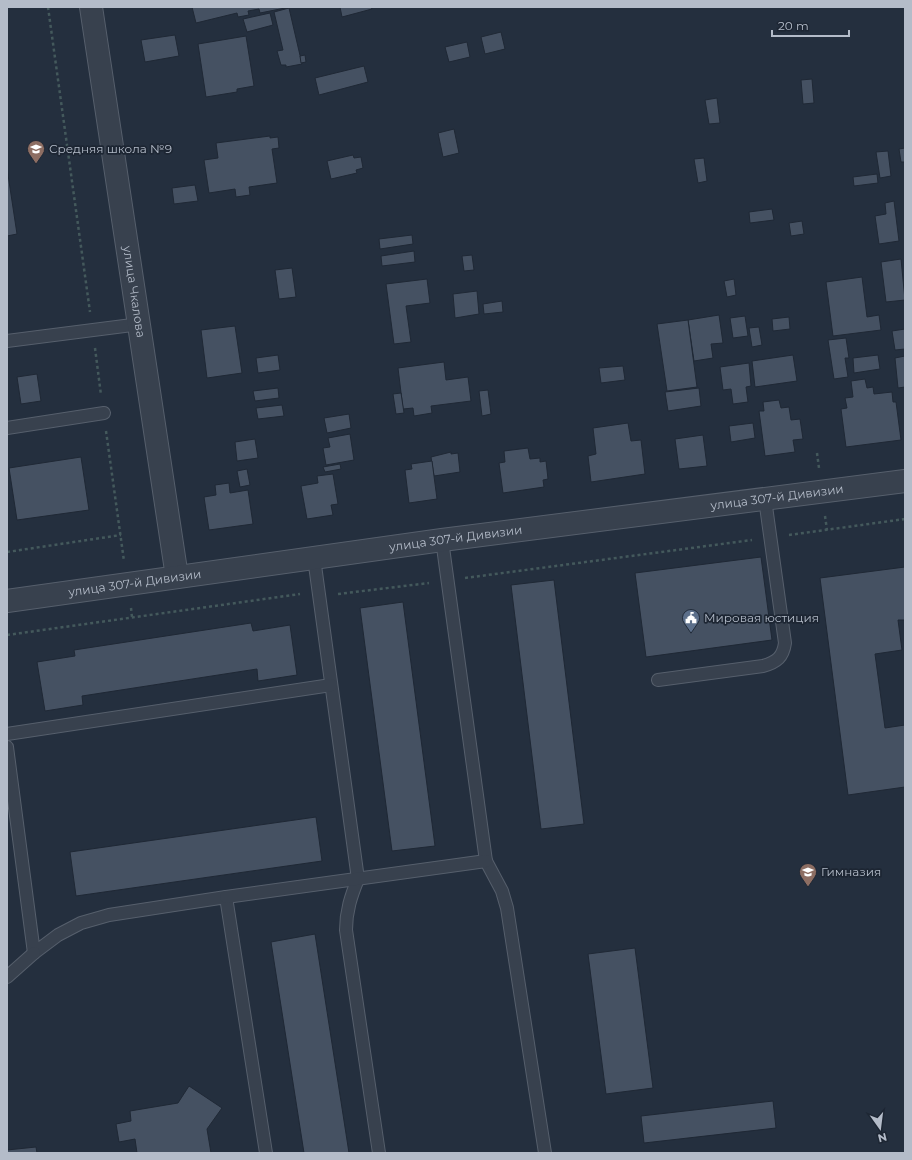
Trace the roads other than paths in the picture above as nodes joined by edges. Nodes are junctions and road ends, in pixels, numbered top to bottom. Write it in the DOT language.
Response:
graph roads {
  1 [pos="91,7"];
  2 [pos="140,324"];
  3 [pos="7,341"];
  4 [pos="104,413"];
  5 [pos="7,428"];
  6 [pos="905,481"];
  7 [pos="766,499"];
  8 [pos="442,540"];
  9 [pos="314,558"];
  10 [pos="177,577"];
  11 [pos="7,601"];
  12 [pos="658,680"];
  13 [pos="331,685"];
  14 [pos="7,734"];
  15 [pos="7,747"];
  16 [pos="486,861"];
  17 [pos="358,879"];
  18 [pos="226,897"];
  19 [pos="34,953"];
  20 [pos="7,977"];
  21 [pos="266,1153"];
  22 [pos="379,1153"];
  23 [pos="545,1153"];
  1 -- 2 [label="street, улица Чкалова"];
  2 -- 3 [label="lane"];
  2 -- 10 [label="street, улица Чкалова"];
  4 -- 5 [label="lane"];
  6 -- 7 [label="street, улица 307-й Дивизии"];
  7 -- 8 [label="street, улица 307-й Дивизии"];
  7 -- 12 [label="lane"];
  8 -- 9 [label="street, улица 307-й Дивизии"];
  8 -- 16 [label="lane"];
  9 -- 10 [label="street, улица 307-й Дивизии"];
  9 -- 13 [label="lane"];
  10 -- 11 [label="street, улица 307-й Дивизии"];
  13 -- 14 [label="lane"];
  13 -- 17 [label="lane"];
  15 -- 19 [label="lane"];
  16 -- 17 [label="lane"];
  16 -- 23 [label="lane"];
  17 -- 18 [label="lane"];
  17 -- 22 [label="lane"];
  18 -- 19 [label="lane"];
  18 -- 21 [label="lane"];
  19 -- 20 [label="lane"];
}
